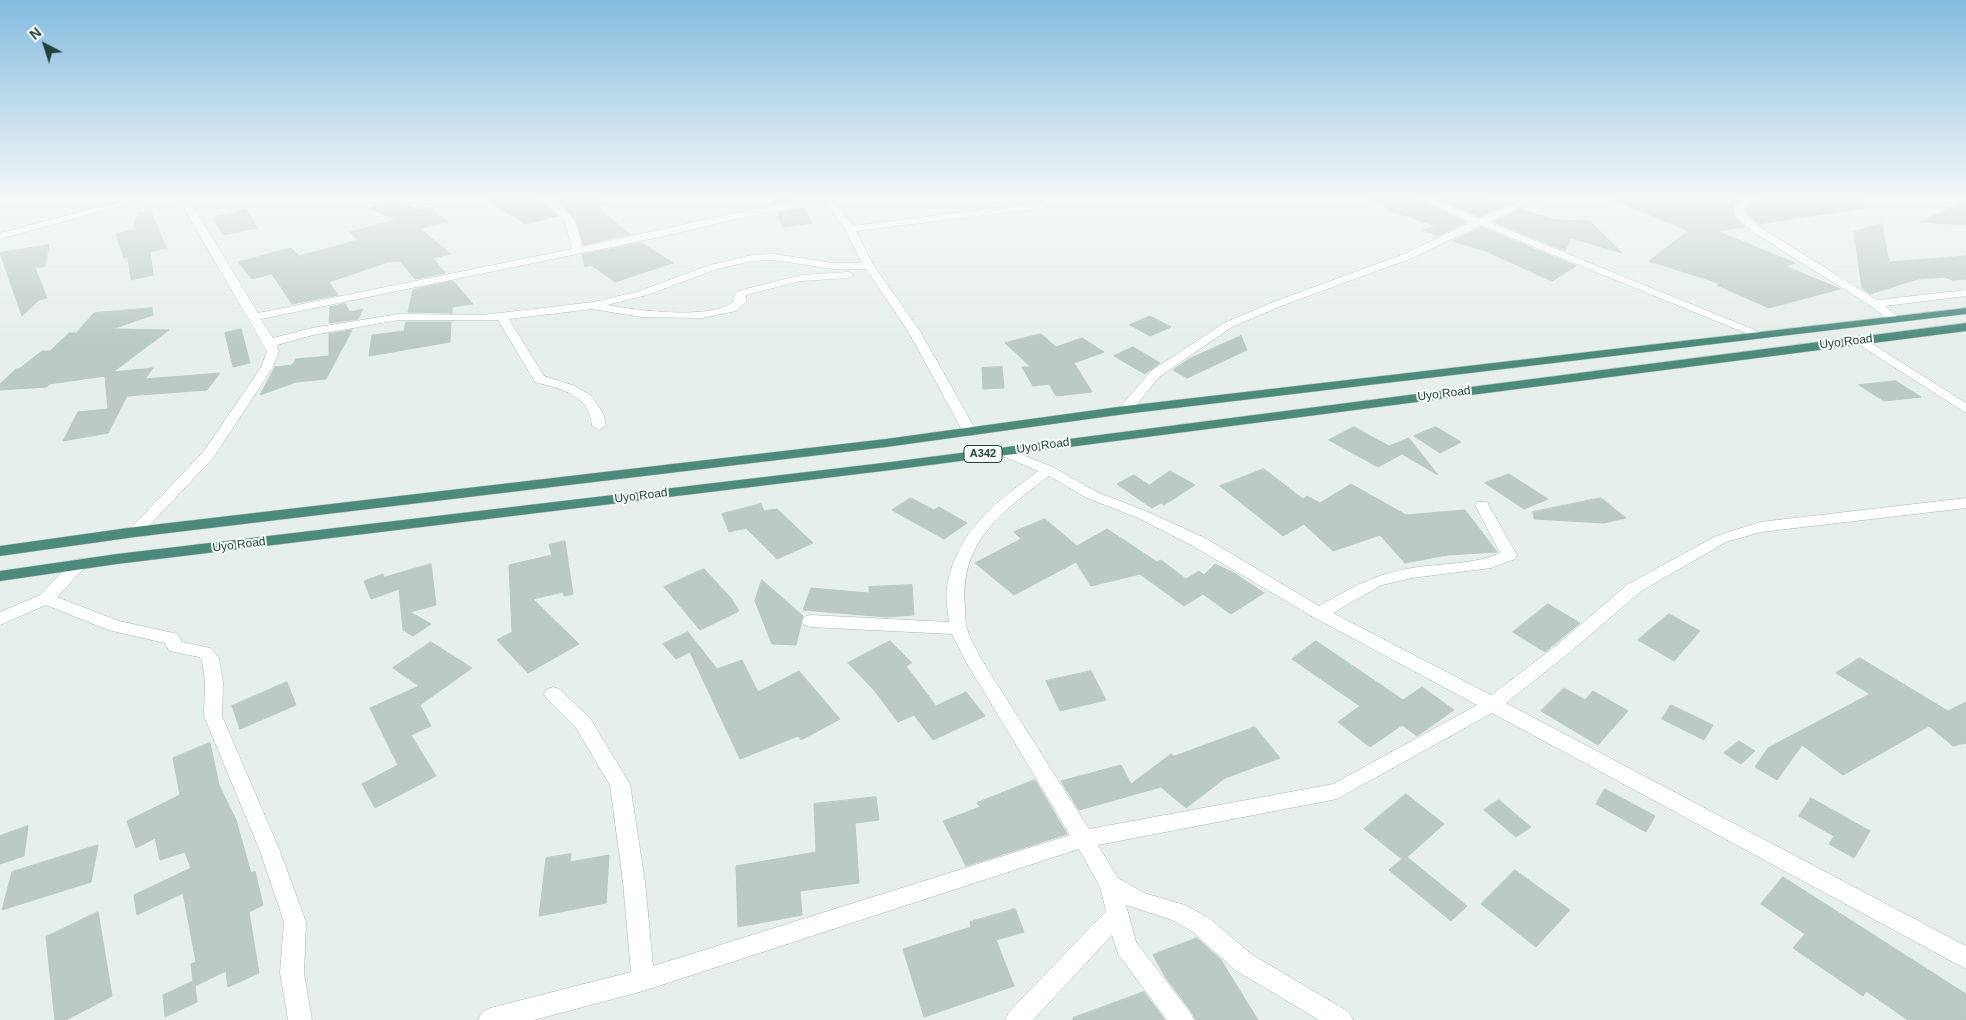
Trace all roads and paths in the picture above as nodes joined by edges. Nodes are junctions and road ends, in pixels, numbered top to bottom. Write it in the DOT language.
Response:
graph roads {
  1 [pos="211,246"];
  2 [pos="577,246"];
  3 [pos="601,246"];
  4 [pos="859,246"];
  5 [pos="1431,246"];
  6 [pos="1541,246"];
  7 [pos="1782,246"];
  8 [pos="577,251"];
  9 [pos="872,270"];
  10 [pos="1966,293"];
  11 [pos="1874,304"];
  12 [pos="594,305"];
  13 [pos="1966,310"];
  14 [pos="501,316"];
  15 [pos="254,317"];
  16 [pos="1894,319"];
  17 [pos="1966,327"];
  18 [pos="1759,334"];
  19 [pos="1860,340"];
  20 [pos="270,343"];
  21 [pos="1966,409"];
  22 [pos="1124,410"];
  23 [pos="599,426"];
  24 [pos="970,432"];
  25 [pos="1003,451"];
  26 [pos="1048,470"];
  27 [pos="1966,503"];
  28 [pos="1482,506"];
  29 [pos="135,532"];
  30 [pos="0,551"];
  31 [pos="80,564"];
  32 [pos="0,576"];
  33 [pos="46,599"];
  34 [pos="1318,613"];
  35 [pos="0,619"];
  36 [pos="810,621"];
  37 [pos="958,628"];
  38 [pos="553,694"];
  39 [pos="1493,704"];
  40 [pos="1084,839"];
  41 [pos="1110,885"];
  42 [pos="1116,915"];
  43 [pos="1966,958"];
  44 [pos="643,980"];
  45 [pos="300,1020"];
  46 [pos="490,1020"];
  47 [pos="1017,1020"];
  48 [pos="1182,1020"];
  49 [pos="1341,1020"];
  1 -- 15 [label="street"];
  2 -- 8 [label="street"];
  3 -- 8 [label="street"];
  4 -- 9 [label="street"];
  5 -- 22 [label="street"];
  6 -- 18 [label="street"];
  7 -- 11 [label="street"];
  8 -- 15 [label="street"];
  9 -- 12 [label="street"];
  9 -- 12 [label="street"];
  9 -- 24 [label="street"];
  10 -- 11 [label="street"];
  11 -- 16 [label="street"];
  12 -- 14 [label="street"];
  13 -- 16 [label="highway, Uyo Road / A342"];
  14 -- 20 [label="street"];
  14 -- 23 [label="street"];
  15 -- 20 [label="street"];
  16 -- 18 [label="highway, Uyo Road / A342"];
  17 -- 19 [label="highway, Uyo Road / A342"];
  18 -- 22 [label="highway, Uyo Road / A342"];
  19 -- 21 [label="street"];
  19 -- 25 [label="highway, Uyo Road / A342"];
  20 -- 29 [label="street"];
  22 -- 24 [label="highway, Uyo Road / A342"];
  24 -- 29 [label="highway, Uyo Road / A342"];
  25 -- 26 [label="street"];
  25 -- 31 [label="highway, Uyo Road / A342"];
  26 -- 34 [label="street"];
  26 -- 37 [label="street"];
  27 -- 39 [label="street"];
  28 -- 34 [label="street"];
  29 -- 30 [label="highway, Uyo Road / A342"];
  31 -- 32 [label="highway, Uyo Road / A342"];
  31 -- 33 [label="street"];
  33 -- 35 [label="street"];
  33 -- 45 [label="street"];
  34 -- 39 [label="street"];
  36 -- 37 [label="street"];
  37 -- 40 [label="street"];
  38 -- 44 [label="street"];
  39 -- 40 [label="street"];
  39 -- 43 [label="street"];
  40 -- 41 [label="street"];
  40 -- 44 [label="street"];
  41 -- 42 [label="street"];
  41 -- 49 [label="street"];
  42 -- 47 [label="street"];
  42 -- 48 [label="street"];
  44 -- 46 [label="street"];
}
